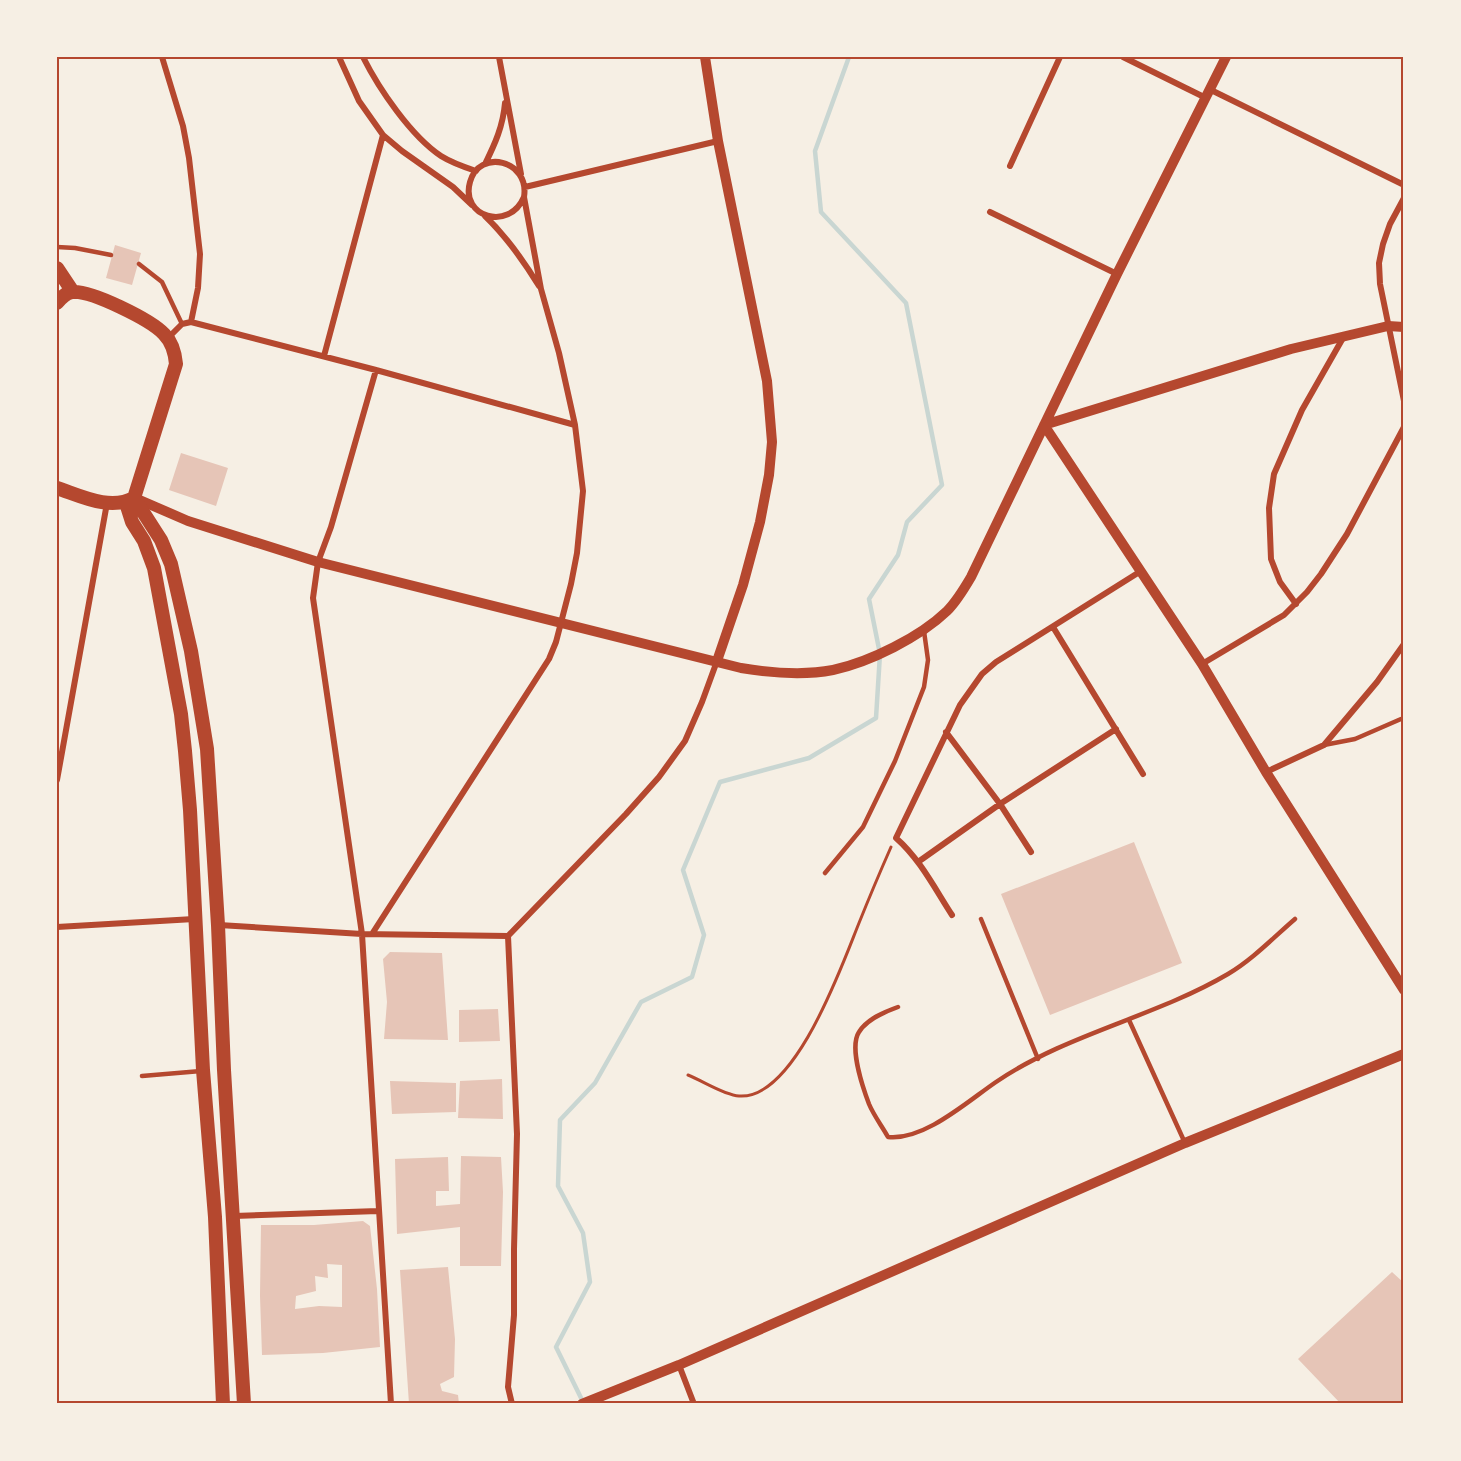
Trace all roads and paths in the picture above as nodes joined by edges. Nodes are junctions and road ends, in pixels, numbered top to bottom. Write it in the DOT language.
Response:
graph roads {
  1 [pos="162,57"];
  2 [pos="339,57"];
  3 [pos="363,57"];
  4 [pos="499,57"];
  5 [pos="705,57"];
  6 [pos="1060,57"];
  7 [pos="1123,57"];
  8 [pos="1226,57"];
  9 [pos="505,93"];
  10 [pos="1209,94"];
  11 [pos="383,135"];
  12 [pos="718,141"];
  13 [pos="485,164"];
  14 [pos="1010,166"];
  15 [pos="476,171"];
  16 [pos="522,177"];
  17 [pos="1404,185"];
  18 [pos="525,187"];
  19 [pos="524,197"];
  20 [pos="1404,199"];
  21 [pos="476,208"];
  22 [pos="990,212"];
  23 [pos="482,213"];
  24 [pos="57,247"];
  25 [pos="111,255"];
  26 [pos="139,264"];
  27 [pos="57,268"];
  28 [pos="1118,274"];
  29 [pos="541,289"];
  30 [pos="73,292"];
  31 [pos="57,303"];
  32 [pos="191,322"];
  33 [pos="182,324"];
  34 [pos="1388,326"];
  35 [pos="1404,327"];
  36 [pos="1345,336"];
  37 [pos="168,338"];
  38 [pos="324,356"];
  39 [pos="376,370"];
  40 [pos="1404,402"];
  41 [pos="575,425"];
  42 [pos="1044,425"];
  43 [pos="1404,427"];
  44 [pos="57,488"];
  45 [pos="130,500"];
  46 [pos="107,503"];
  47 [pos="318,562"];
  48 [pos="1141,571"];
  49 [pos="1296,604"];
  50 [pos="562,622"];
  51 [pos="1053,627"];
  52 [pos="924,629"];
  53 [pos="1404,644"];
  54 [pos="717,661"];
  55 [pos="1202,664"];
  56 [pos="1401,719"];
  57 [pos="1116,729"];
  58 [pos="946,732"];
  59 [pos="1324,745"];
  60 [pos="1266,772"];
  61 [pos="1143,774"];
  62 [pos="57,780"];
  63 [pos="1000,804"];
  64 [pos="896,838"];
  65 [pos="1031,852"];
  66 [pos="918,862"];
  67 [pos="825,873"];
  68 [pos="952,915"];
  69 [pos="195,919"];
  70 [pos="981,919"];
  71 [pos="1295,919"];
  72 [pos="218,925"];
  73 [pos="57,927"];
  74 [pos="362,934"];
  75 [pos="372,934"];
  76 [pos="508,936"];
  77 [pos="1404,990"];
  78 [pos="898,1006"];
  79 [pos="1129,1020"];
  80 [pos="1404,1054"];
  81 [pos="1038,1059"];
  82 [pos="203,1070"];
  83 [pos="688,1075"];
  84 [pos="142,1076"];
  85 [pos="1185,1143"];
  86 [pos="378,1211"];
  87 [pos="234,1216"];
  88 [pos="679,1365"];
  89 [pos="223,1404"];
  90 [pos="244,1404"];
  91 [pos="391,1404"];
  92 [pos="512,1404"];
  93 [pos="582,1404"];
  94 [pos="694,1404"];
  1 -- 32 [label="street"];
  2 -- 11 [label="street"];
  3 -- 15 [label="street"];
  4 -- 9 [label="street"];
  5 -- 12 [label="street"];
  6 -- 14 [label="street"];
  7 -- 10 [label="street"];
  8 -- 10 [label="street"];
  9 -- 13 [label="street"];
  9 -- 16 [label="street"];
  10 -- 17 [label="street"];
  10 -- 28 [label="street"];
  11 -- 21 [label="street"];
  11 -- 38 [label="street"];
  12 -- 18 [label="street"];
  12 -- 54 [label="street"];
  13 -- 15 [label="street"];
  13 -- 16 [label="street"];
  15 -- 21 [label="street"];
  16 -- 18 [label="street"];
  18 -- 19 [label="street"];
  19 -- 23 [label="street"];
  19 -- 29 [label="street"];
  20 -- 34 [label="street"];
  21 -- 23 [label="street"];
  22 -- 28 [label="street"];
  23 -- 29 [label="street"];
  24 -- 25 [label="lane"];
  26 -- 33 [label="lane"];
  27 -- 30 [label="main road"];
  28 -- 42 [label="street"];
  29 -- 41 [label="street"];
  30 -- 31 [label="main road"];
  30 -- 37 [label="main road"];
  32 -- 33 [label="street"];
  32 -- 38 [label="street"];
  33 -- 37 [label="street"];
  34 -- 35 [label="street"];
  34 -- 36 [label="street"];
  34 -- 40 [label="street"];
  36 -- 42 [label="street"];
  36 -- 49 [label="street"];
  37 -- 45 [label="main road"];
  38 -- 39 [label="street"];
  39 -- 41 [label="street"];
  39 -- 47 [label="street"];
  41 -- 50 [label="street"];
  42 -- 48 [label="street"];
  42 -- 52 [label="street"];
  43 -- 49 [label="street"];
  44 -- 46 [label="main road"];
  45 -- 46 [label="main road"];
  45 -- 47 [label="street"];
  45 -- 69 [label="main road"];
  45 -- 72 [label="main road"];
  46 -- 62 [label="street"];
  47 -- 50 [label="street"];
  47 -- 74 [label="street"];
  48 -- 51 [label="street"];
  48 -- 55 [label="street"];
  49 -- 55 [label="street"];
  50 -- 54 [label="street"];
  50 -- 75 [label="street"];
  51 -- 57 [label="street"];
  51 -- 58 [label="street"];
  52 -- 54 [label="street"];
  52 -- 67 [label="lane"];
  53 -- 59 [label="street"];
  54 -- 76 [label="street"];
  55 -- 60 [label="street"];
  56 -- 59 [label="lane"];
  57 -- 61 [label="street"];
  57 -- 63 [label="street"];
  58 -- 63 [label="street"];
  58 -- 64 [label="street"];
  59 -- 60 [label="street"];
  60 -- 77 [label="street"];
  63 -- 65 [label="street"];
  63 -- 66 [label="street"];
  64 -- 66 [label="street"];
  64 -- 83 [label="path"];
  66 -- 68 [label="street"];
  69 -- 73 [label="street"];
  69 -- 82 [label="main road"];
  70 -- 81 [label="lane"];
  71 -- 79 [label="lane"];
  72 -- 74 [label="street"];
  72 -- 87 [label="main road"];
  74 -- 75 [label="street"];
  74 -- 86 [label="street"];
  75 -- 76 [label="street"];
  76 -- 92 [label="street"];
  78 -- 81 [label="lane"];
  79 -- 81 [label="lane"];
  79 -- 85 [label="lane"];
  80 -- 85 [label="street"];
  82 -- 84 [label="lane"];
  82 -- 89 [label="main road"];
  85 -- 88 [label="street"];
  86 -- 87 [label="street"];
  86 -- 91 [label="street"];
  87 -- 90 [label="main road"];
  88 -- 93 [label="street"];
  88 -- 94 [label="street"];
}
